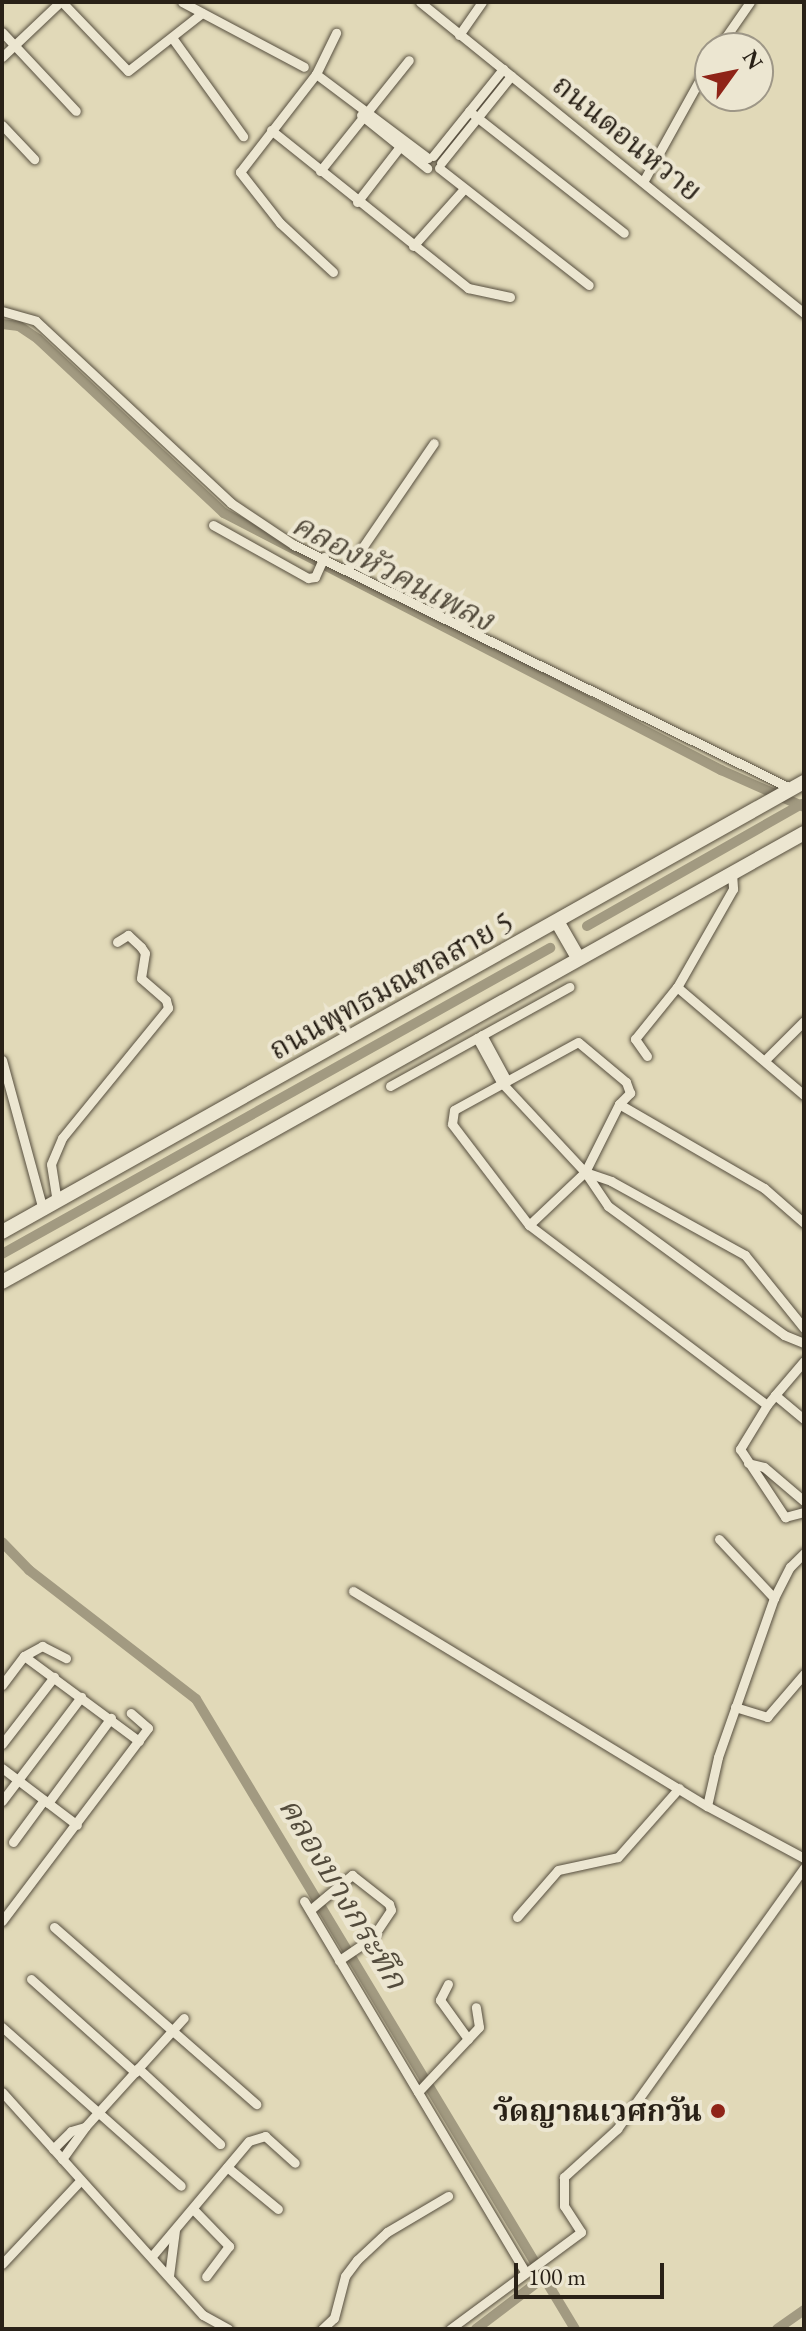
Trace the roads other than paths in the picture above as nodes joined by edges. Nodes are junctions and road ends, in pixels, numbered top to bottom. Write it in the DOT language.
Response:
graph roads {
  1 [pos="61,2"];
  2 [pos="182,2"];
  3 [pos="420,2"];
  4 [pos="482,2"];
  5 [pos="750,2"];
  6 [pos="202,13"];
  7 [pos="2,32"];
  8 [pos="729,32"];
  9 [pos="336,33"];
  10 [pos="459,35"];
  11 [pos="173,39"];
  12 [pos="15,45"];
  13 [pos="2,57"];
  14 [pos="409,60"];
  15 [pos="304,67"];
  16 [pos="507,72"];
  17 [pos="316,74"];
  18 [pos="694,90"];
  19 [pos="76,111"];
  20 [pos="473,114"];
  21 [pos="367,115"];
  22 [pos="2,125"];
  23 [pos="271,130"];
  24 [pos="243,136"];
  25 [pos="402,144"];
  26 [pos="34,159"];
  27 [pos="434,163"];
  28 [pos="320,171"];
  29 [pos="643,182"];
  30 [pos="464,189"];
  31 [pos="357,202"];
  32 [pos="624,233"];
  33 [pos="413,246"];
  34 [pos="333,272"];
  35 [pos="589,285"];
  36 [pos="510,297"];
  37 [pos="2,311"];
  38 [pos="804,313"];
  39 [pos="434,443"];
  40 [pos="213,525"];
  41 [pos="323,560"];
  42 [pos="349,567"];
  43 [pos="798,786"];
  44 [pos="804,833"];
  45 [pos="732,873"];
  46 [pos="558,923"];
  47 [pos="117,942"];
  48 [pos="577,956"];
  49 [pos="569,987"];
  50 [pos="677,987"];
  51 [pos="512,993"];
  52 [pos="522,1013"];
  53 [pos="804,1021"];
  54 [pos="480,1037"];
  55 [pos="647,1056"];
  56 [pos="767,1058"];
  57 [pos="2,1060"];
  58 [pos="505,1083"];
  59 [pos="390,1086"];
  60 [pos="804,1095"];
  61 [pos="619,1104"];
  62 [pos="585,1172"];
  63 [pos="57,1202"];
  64 [pos="43,1210"];
  65 [pos="804,1223"];
  66 [pos="529,1225"];
  67 [pos="2,1232"];
  68 [pos="2,1282"];
  69 [pos="804,1328"];
  70 [pos="804,1343"];
  71 [pos="804,1361"];
  72 [pos="775,1395"];
  73 [pos="767,1405"];
  74 [pos="804,1419"];
  75 [pos="748,1463"];
  76 [pos="804,1501"];
  77 [pos="804,1512"];
  78 [pos="719,1539"];
  79 [pos="804,1553"];
  80 [pos="353,1591"];
  81 [pos="774,1598"];
  82 [pos="24,1656"];
  83 [pos="66,1658"];
  84 [pos="804,1674"];
  85 [pos="54,1677"];
  86 [pos="2,1685"];
  87 [pos="81,1697"];
  88 [pos="735,1707"];
  89 [pos="131,1713"];
  90 [pos="111,1718"];
  91 [pos="139,1741"];
  92 [pos="2,1744"];
  93 [pos="2,1768"];
  94 [pos="17,1780"];
  95 [pos="679,1788"];
  96 [pos="2,1801"];
  97 [pos="46,1801"];
  98 [pos="707,1806"];
  99 [pos="77,1825"];
  100 [pos="13,1842"];
  101 [pos="804,1858"];
  102 [pos="804,1868"];
  103 [pos="304,1901"];
  104 [pos="311,1910"];
  105 [pos="517,1917"];
  106 [pos="2,1921"];
  107 [pos="54,1927"];
  108 [pos="340,1959"];
  109 [pos="31,1979"];
  110 [pos="448,1984"];
  111 [pos="476,2007"];
  112 [pos="184,2018"];
  113 [pos="2,2027"];
  114 [pos="172,2031"];
  115 [pos="468,2039"];
  116 [pos="137,2070"];
  117 [pos="421,2089"];
  118 [pos="2,2092"];
  119 [pos="256,2104"];
  120 [pos="100,2111"];
  121 [pos="85,2127"];
  122 [pos="220,2144"];
  123 [pos="53,2149"];
  124 [pos="62,2159"];
  125 [pos="295,2163"];
  126 [pos="227,2167"];
  127 [pos="81,2180"];
  128 [pos="181,2186"];
  129 [pos="448,2196"];
  130 [pos="193,2209"];
  131 [pos="278,2209"];
  132 [pos="175,2230"];
  133 [pos="152,2256"];
  134 [pos="2,2264"];
  135 [pos="528,2270"];
  136 [pos="169,2276"];
  137 [pos="206,2276"];
  138 [pos="228,2329"];
  139 [pos="322,2329"];
  140 [pos="450,2329"];
  1 -- 11 [label="street"];
  1 -- 12 [label="street"];
  2 -- 6 [label="street"];
  3 -- 10 [label="street, ถนนดอนหวาย"];
  4 -- 10 [label="street"];
  5 -- 8 [label="street"];
  6 -- 11 [label="street"];
  6 -- 15 [label="street"];
  7 -- 12 [label="street"];
  9 -- 17 [label="street"];
  10 -- 16 [label="street, ถนนดอนหวาย"];
  11 -- 24 [label="street"];
  12 -- 13 [label="street"];
  12 -- 19 [label="street"];
  14 -- 21 [label="street"];
  16 -- 20 [label="street"];
  16 -- 29 [label="street, ถนนดอนหวาย"];
  17 -- 21 [label="street"];
  17 -- 23 [label="street"];
  18 -- 29 [label="street"];
  20 -- 27 [label="street"];
  20 -- 32 [label="street"];
  21 -- 25 [label="street"];
  21 -- 28 [label="street"];
  22 -- 26 [label="street"];
  23 -- 28 [label="street"];
  23 -- 34 [label="street"];
  25 -- 27 [label="street"];
  25 -- 31 [label="street"];
  27 -- 30 [label="street"];
  28 -- 31 [label="street"];
  29 -- 38 [label="street, ถนนดอนหวาย"];
  30 -- 33 [label="street"];
  30 -- 35 [label="street"];
  31 -- 33 [label="street"];
  33 -- 36 [label="street"];
  37 -- 41 [label="street"];
  39 -- 42 [label="street"];
  40 -- 41 [label="street"];
  41 -- 42 [label="street"];
  42 -- 43 [label="street"];
  43 -- 46 [label="main road, ถนนพุทธมณฑลสาย 5"];
  44 -- 45 [label="main road"];
  45 -- 48 [label="main road"];
  45 -- 50 [label="street"];
  46 -- 48 [label="main road"];
  46 -- 63 [label="main road, ถนนพุทธมณฑลสาย 5"];
  47 -- 63 [label="street"];
  48 -- 51 [label="main road"];
  49 -- 52 [label="street"];
  50 -- 55 [label="street"];
  50 -- 56 [label="street"];
  51 -- 52 [label="street"];
  51 -- 68 [label="main road"];
  52 -- 54 [label="street"];
  53 -- 56 [label="street"];
  54 -- 58 [label="street"];
  54 -- 59 [label="street"];
  56 -- 60 [label="street"];
  57 -- 64 [label="street"];
  58 -- 61 [label="street"];
  58 -- 62 [label="street"];
  58 -- 66 [label="street"];
  61 -- 62 [label="street"];
  61 -- 65 [label="street"];
  62 -- 66 [label="street"];
  62 -- 69 [label="street"];
  62 -- 70 [label="street"];
  63 -- 64 [label="main road, ถนนพุทธมณฑลสาย 5"];
  64 -- 67 [label="main road, ถนนพุทธมณฑลสาย 5"];
  66 -- 73 [label="street"];
  71 -- 72 [label="street"];
  72 -- 73 [label="street"];
  72 -- 74 [label="street"];
  73 -- 75 [label="street"];
  75 -- 76 [label="street"];
  75 -- 77 [label="street"];
  78 -- 81 [label="street"];
  79 -- 81 [label="street"];
  80 -- 95 [label="street"];
  81 -- 88 [label="street"];
  82 -- 83 [label="street"];
  82 -- 85 [label="street"];
  82 -- 86 [label="street"];
  84 -- 88 [label="street"];
  85 -- 87 [label="street"];
  85 -- 92 [label="street"];
  87 -- 90 [label="street"];
  87 -- 94 [label="street"];
  88 -- 98 [label="street"];
  89 -- 91 [label="street"];
  90 -- 91 [label="street"];
  90 -- 97 [label="street"];
  91 -- 99 [label="street"];
  93 -- 94 [label="street"];
  94 -- 96 [label="street"];
  94 -- 97 [label="street"];
  95 -- 98 [label="street"];
  95 -- 105 [label="street"];
  97 -- 99 [label="street"];
  97 -- 100 [label="street"];
  98 -- 101 [label="street"];
  99 -- 106 [label="street"];
  102 -- 135 [label="street"];
  103 -- 104 [label="street"];
  104 -- 108 [label="street"];
  104 -- 108 [label="street"];
  107 -- 114 [label="street"];
  108 -- 117 [label="street"];
  109 -- 116 [label="street"];
  110 -- 115 [label="street"];
  111 -- 115 [label="street"];
  112 -- 114 [label="street"];
  113 -- 120 [label="street"];
  114 -- 116 [label="street"];
  114 -- 119 [label="street"];
  115 -- 117 [label="street"];
  116 -- 120 [label="street"];
  116 -- 122 [label="street"];
  117 -- 135 [label="street"];
  118 -- 123 [label="street"];
  120 -- 121 [label="street"];
  120 -- 128 [label="street"];
  121 -- 123 [label="street"];
  121 -- 124 [label="street"];
  123 -- 124 [label="street"];
  124 -- 127 [label="street"];
  125 -- 126 [label="street"];
  126 -- 130 [label="street"];
  126 -- 131 [label="street"];
  127 -- 133 [label="street"];
  127 -- 134 [label="street"];
  129 -- 139 [label="street"];
  130 -- 132 [label="street"];
  130 -- 137 [label="street"];
  132 -- 133 [label="street"];
  132 -- 136 [label="street"];
  133 -- 136 [label="street"];
  135 -- 140 [label="street"];
  136 -- 138 [label="street"];
}
